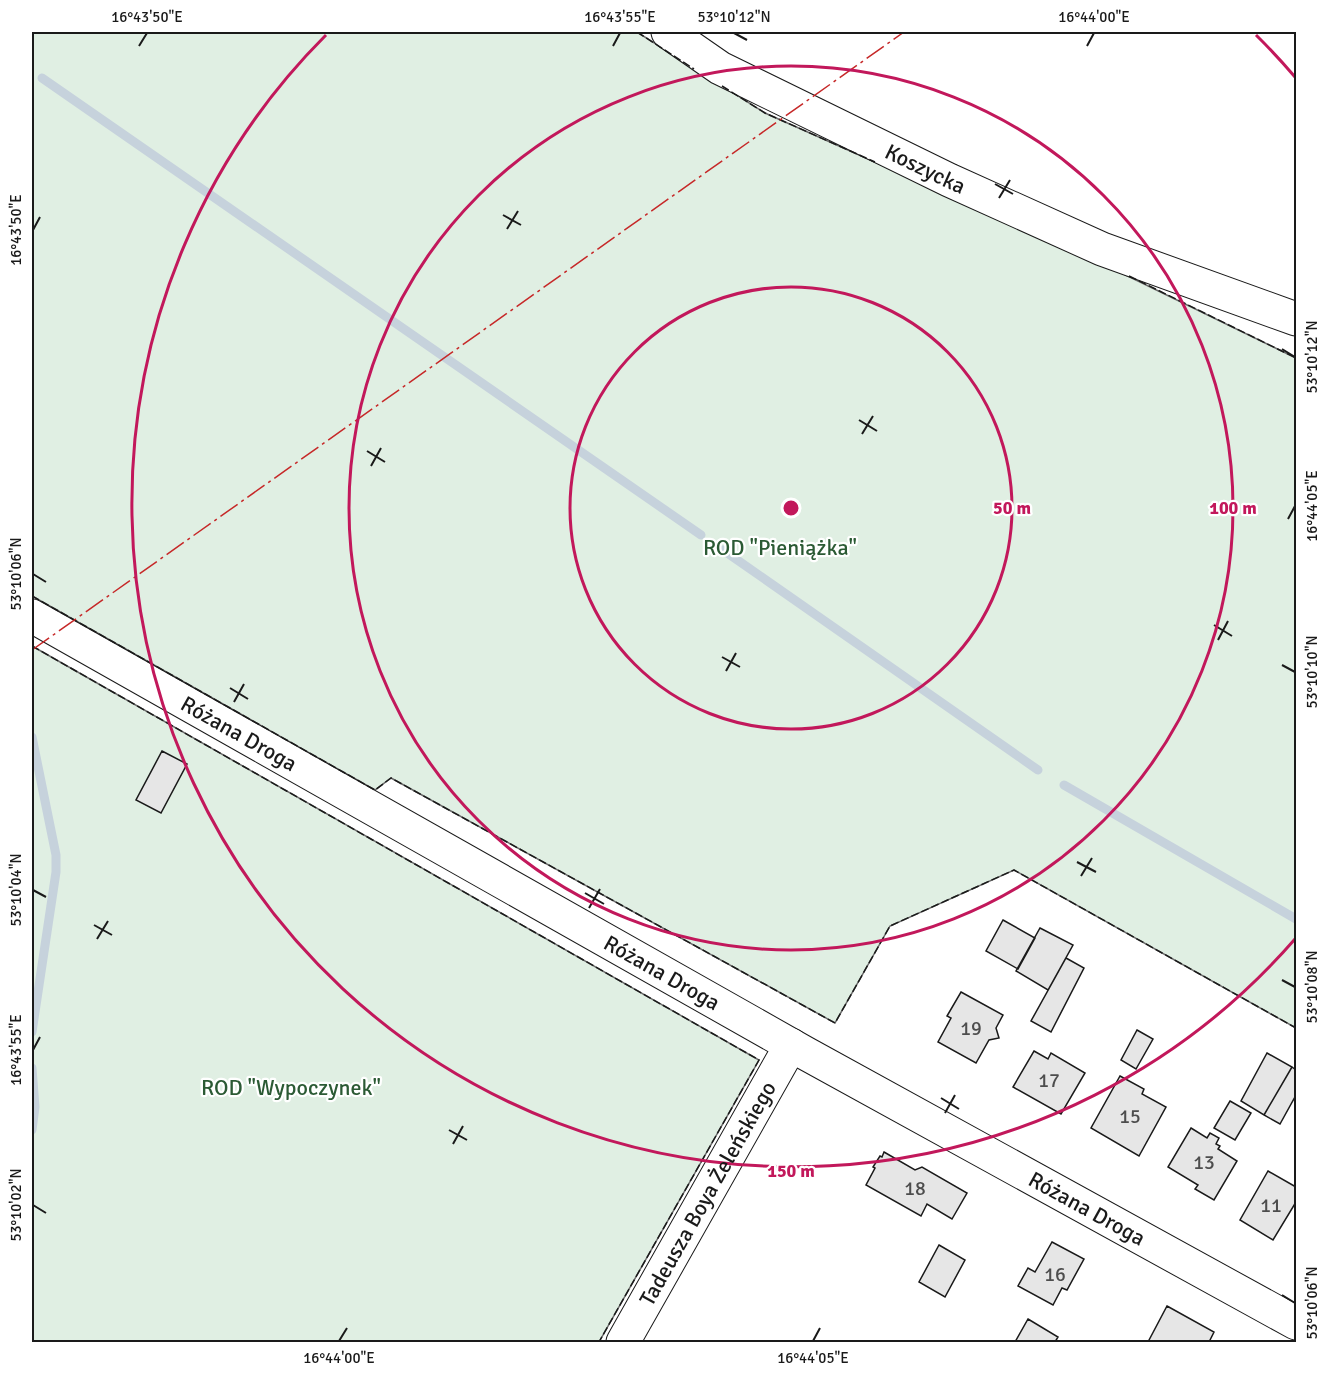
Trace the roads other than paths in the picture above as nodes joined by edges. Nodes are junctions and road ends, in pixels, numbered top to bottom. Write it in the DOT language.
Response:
graph roads {
  1 [pos="669,32"];
  2 [pos="1296,320"];
  3 [pos="32,616"];
  4 [pos="791,1045"];
  5 [pos="1296,1323"];
  6 [pos="623,1342"];
  1 -- 2 [label="street, Koszycka"];
  3 -- 4 [label="street, Różana Droga"];
  4 -- 5 [label="street, Różana Droga"];
  4 -- 6 [label="street, Tadeusza Boya Żeleńskiego"];
}
